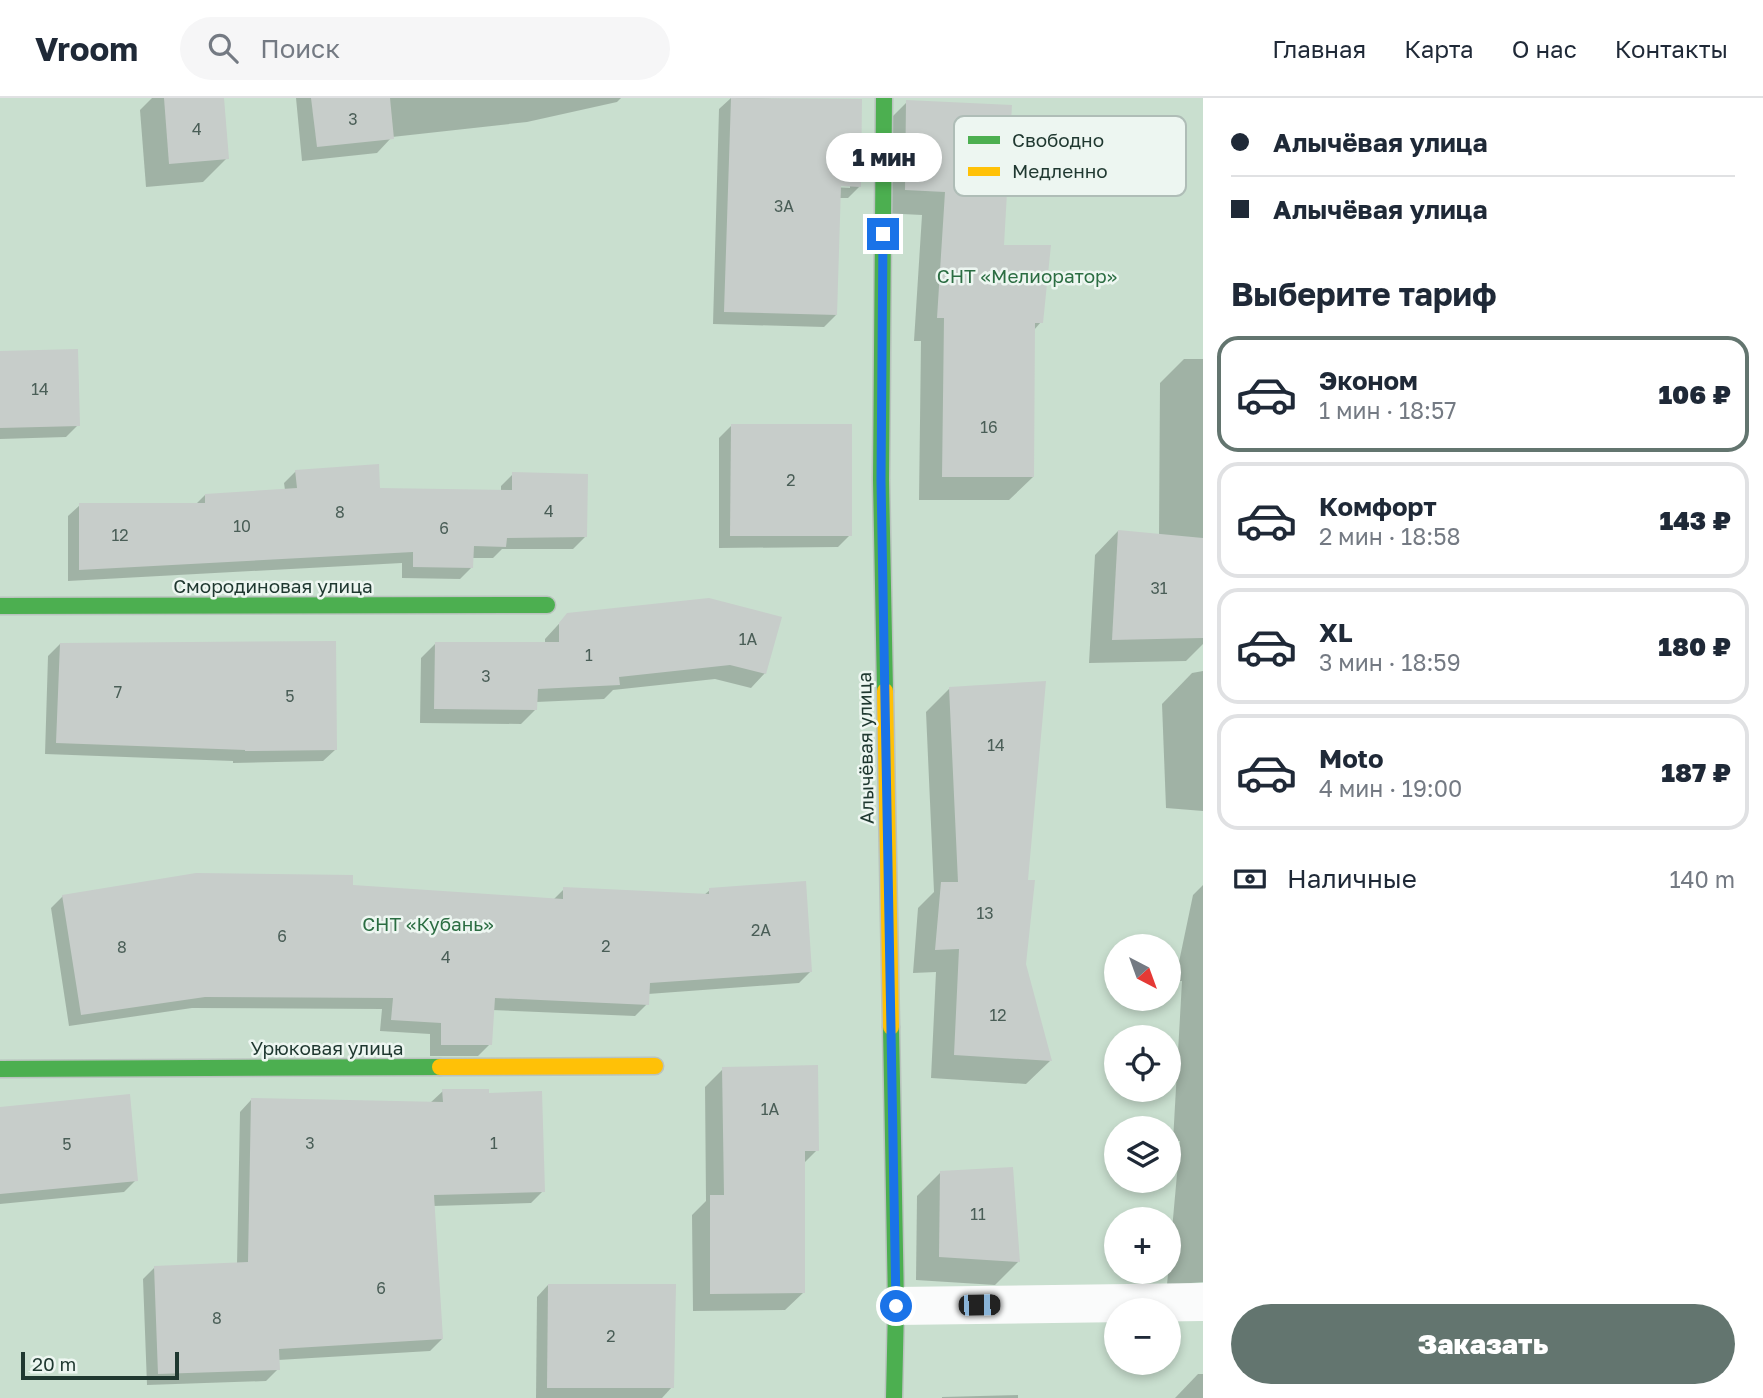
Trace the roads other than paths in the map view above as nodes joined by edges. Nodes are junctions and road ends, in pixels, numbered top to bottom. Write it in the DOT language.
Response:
graph roads {
  1 [pos="884,98"];
  2 [pos="547,605"];
  3 [pos="0,606"];
  4 [pos="655,1066"];
  5 [pos="0,1069"];
  6 [pos="1203,1302"];
  7 [pos="896,1306"];
  8 [pos="894,1398"];
  1 -- 7 [label="street, Алычёвая улица"];
  2 -- 3 [label="street, Смородиновая улица"];
  4 -- 5 [label="street, Урюковая улица"];
  6 -- 7 [label="street"];
  7 -- 8 [label="street, Алычёвая улица"];
}
